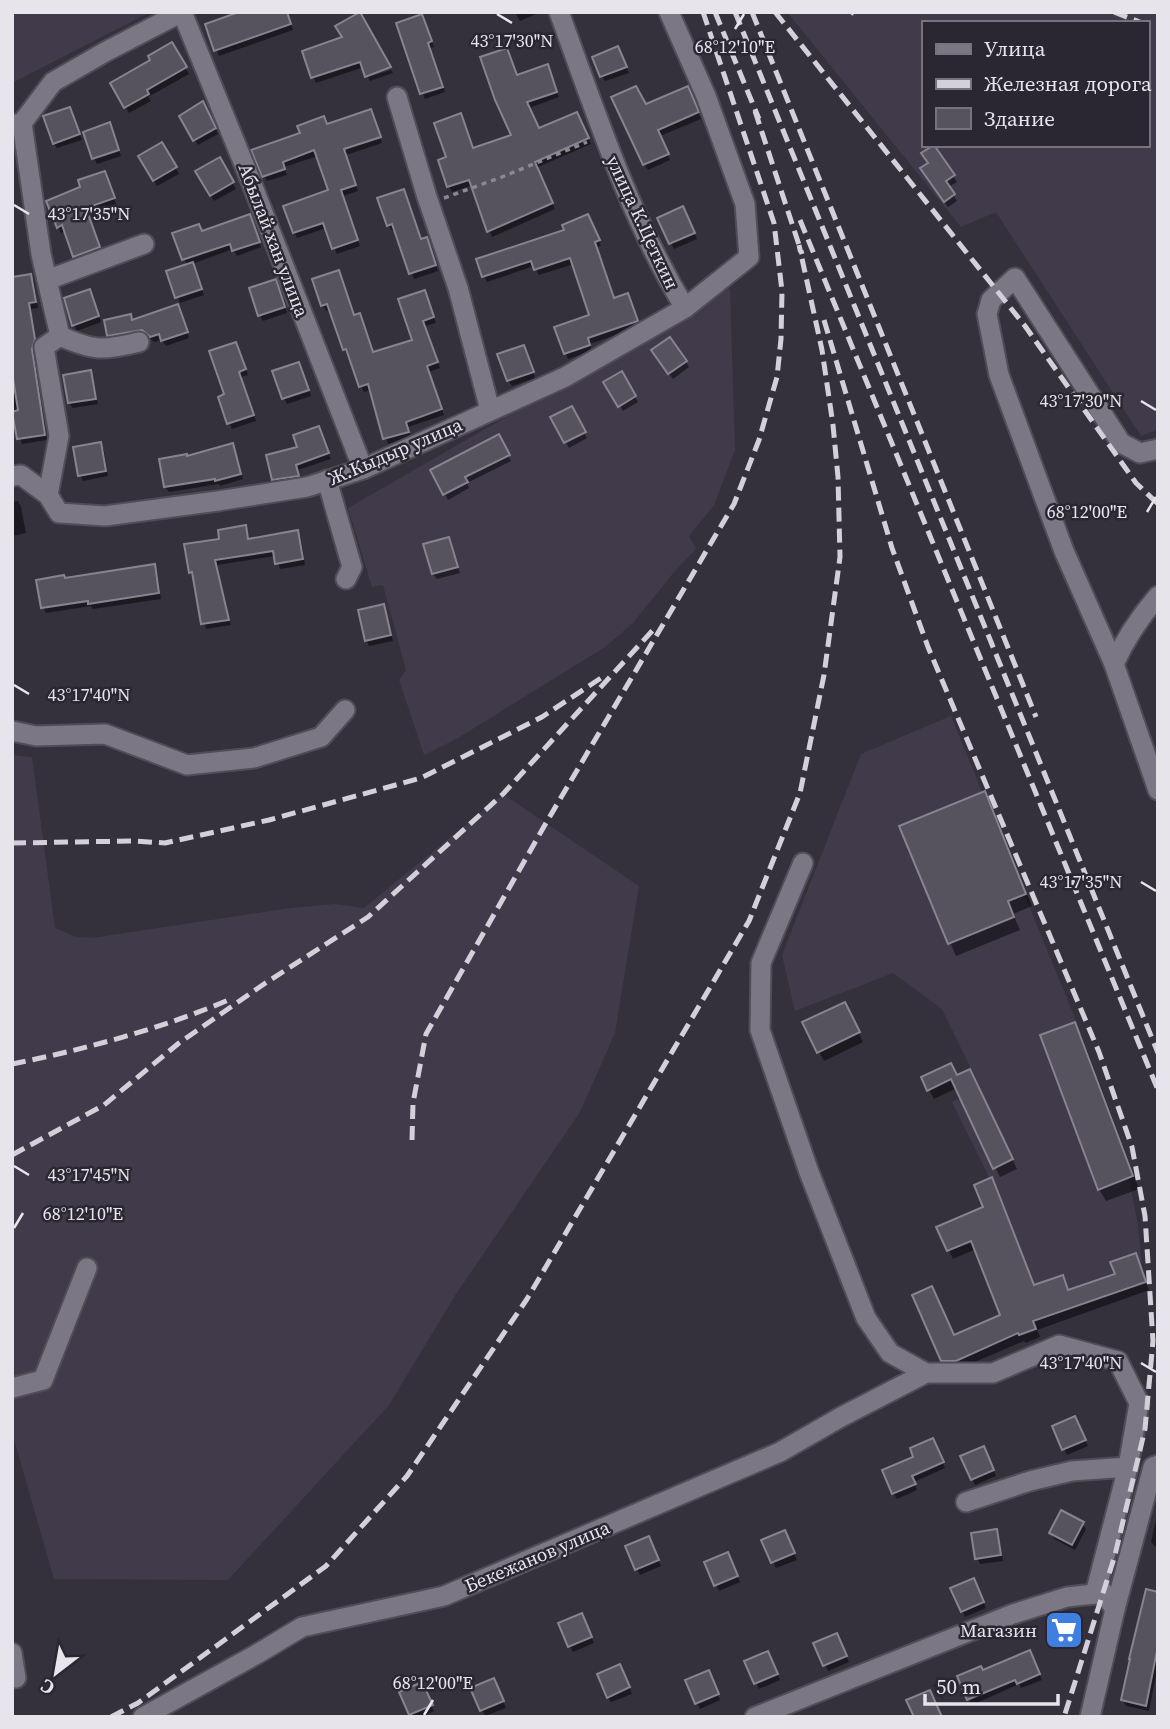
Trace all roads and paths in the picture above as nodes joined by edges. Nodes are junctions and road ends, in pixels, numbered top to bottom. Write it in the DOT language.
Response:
graph roads {
  1 [pos="182,12"];
  2 [pos="559,12"];
  3 [pos="669,12"];
  4 [pos="397,97"];
  5 [pos="17,124"];
  6 [pos="604,135"];
  7 [pos="429,204"];
  8 [pos="144,244"];
  9 [pos="47,280"];
  10 [pos="685,308"];
  11 [pos="60,336"];
  12 [pos="139,342"];
  13 [pos="490,410"];
  14 [pos="1158,449"];
  15 [pos="363,469"];
  16 [pos="12,476"];
  17 [pos="327,480"];
  18 [pos="48,495"];
  19 [pos="346,579"];
  20 [pos="1158,596"];
  21 [pos="1114,664"];
  22 [pos="345,710"];
  23 [pos="12,731"];
  24 [pos="1158,790"];
  25 [pos="803,863"];
  26 [pos="87,1268"];
  27 [pos="926,1373"];
  28 [pos="12,1388"];
  29 [pos="1158,1465"];
  30 [pos="1128,1467"];
  31 [pos="965,1502"];
  32 [pos="1096,1594"];
  33 [pos="1115,1609"];
  34 [pos="12,1653"];
  35 [pos="16,1678"];
  36 [pos="143,1717"];
  37 [pos="755,1717"];
  38 [pos="1090,1717"];
  1 -- 5 [label="street"];
  1 -- 15 [label="street, Абылай хан улица"];
  2 -- 6 [label="street, улица К.Цеткин"];
  3 -- 10 [label="street, улица К.Цеткин"];
  4 -- 7 [label="street"];
  5 -- 9 [label="street"];
  6 -- 7 [label="path"];
  6 -- 10 [label="street, улица К.Цеткин"];
  7 -- 13 [label="street"];
  8 -- 9 [label="street"];
  9 -- 11 [label="street"];
  10 -- 13 [label="street, Ж.Кыдыр улица"];
  11 -- 12 [label="street"];
  11 -- 18 [label="street"];
  13 -- 15 [label="street, Ж.Кыдыр улица"];
  14 -- 21 [label="street"];
  15 -- 17 [label="street, Ж.Кыдыр улица"];
  16 -- 18 [label="street, Ж.Кыдыр улица"];
  17 -- 18 [label="street, Ж.Кыдыр улица"];
  17 -- 19 [label="street"];
  20 -- 21 [label="street"];
  21 -- 24 [label="street"];
  22 -- 23 [label="street"];
  25 -- 27 [label="street, Бекежанов улица"];
  26 -- 28 [label="street"];
  27 -- 30 [label="street, Бекежанов улица"];
  27 -- 36 [label="street, Бекежанов улица"];
  29 -- 33 [label="street"];
  30 -- 31 [label="street"];
  30 -- 32 [label="street, Бекежанов улица"];
  32 -- 33 [label="street"];
  32 -- 37 [label="street"];
  33 -- 38 [label="street"];
  34 -- 35 [label="street"];
}
